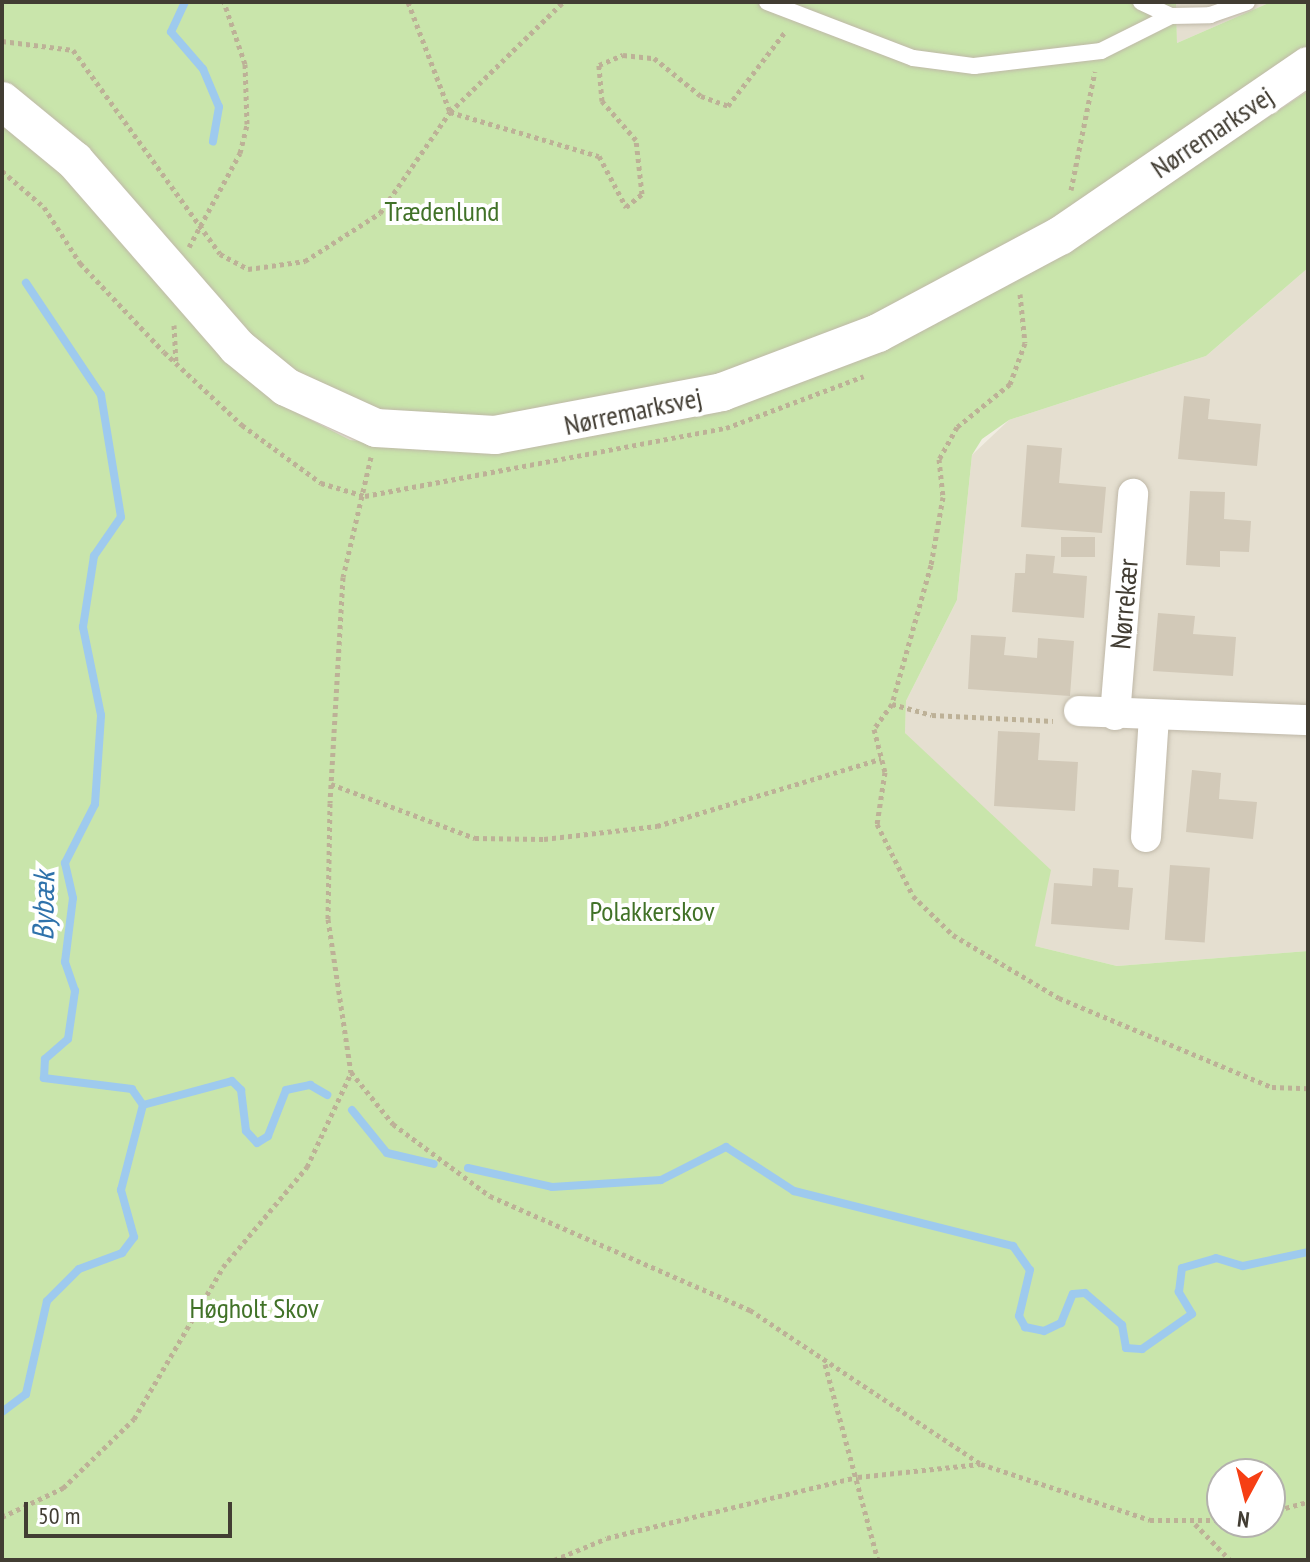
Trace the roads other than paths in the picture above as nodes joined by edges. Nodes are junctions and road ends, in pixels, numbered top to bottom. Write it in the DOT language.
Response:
graph roads {
  1 [pos="767,2"];
  2 [pos="1141,2"];
  3 [pos="1247,2"];
  4 [pos="1171,16"];
  5 [pos="1308,66"];
  6 [pos="2,101"];
  7 [pos="1133,494"];
  8 [pos="1079,711"];
  9 [pos="1115,715"];
  10 [pos="1154,717"];
  11 [pos="1308,720"];
  12 [pos="1146,837"];
  1 -- 4 [label="lane"];
  2 -- 4 [label="lane"];
  3 -- 4 [label="lane"];
  5 -- 6 [label="street, Nørremarksvej"];
  7 -- 9 [label="street, Nørrekær"];
  8 -- 9 [label="street"];
  9 -- 10 [label="street"];
  10 -- 11 [label="street"];
  10 -- 12 [label="street"];
}
